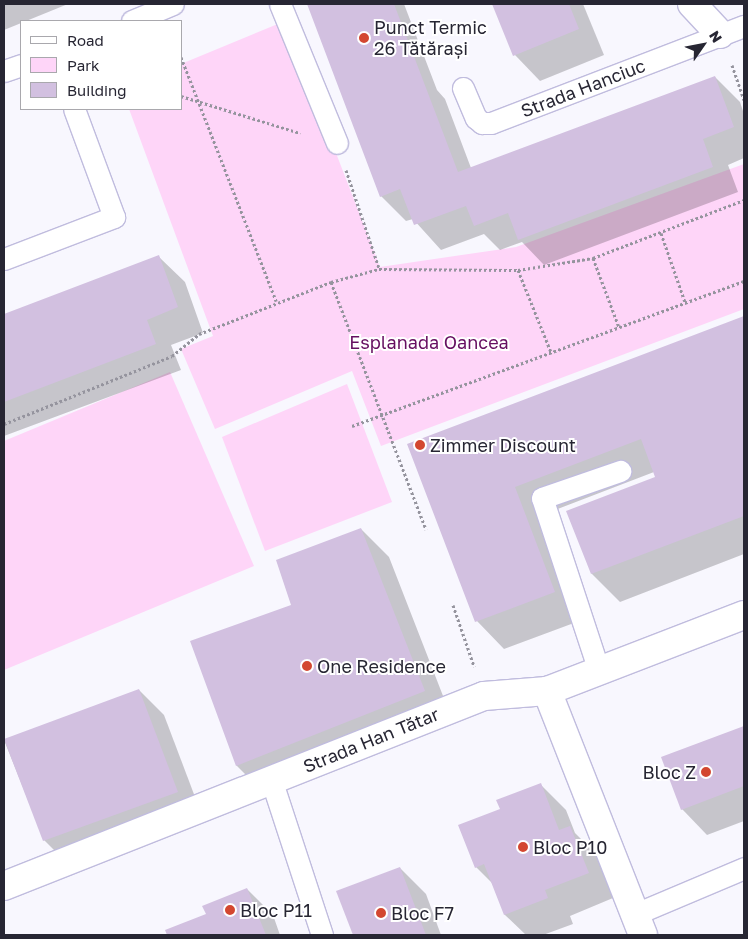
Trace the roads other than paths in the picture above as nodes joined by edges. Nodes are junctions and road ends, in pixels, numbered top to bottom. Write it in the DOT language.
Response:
graph roads {
  1 [pos="173,4"];
  2 [pos="280,4"];
  3 [pos="692,4"];
  4 [pos="134,20"];
  5 [pos="732,30"];
  6 [pos="20,65"];
  7 [pos="4,71"];
  8 [pos="464,88"];
  9 [pos="74,110"];
  10 [pos="336,143"];
  11 [pos="4,259"];
  12 [pos="620,471"];
  13 [pos="744,615"];
  14 [pos="599,671"];
  15 [pos="548,690"];
  16 [pos="271,779"];
  17 [pos="744,868"];
  18 [pos="5,882"];
  19 [pos="638,925"];
  20 [pos="322,935"];
  1 -- 4 [label="lane"];
  2 -- 10 [label="lane"];
  3 -- 5 [label="street, Strada Hanciuc"];
  5 -- 8 [label="lane, Strada Hanciuc"];
  6 -- 7 [label="lane"];
  9 -- 11 [label="lane"];
  12 -- 14 [label="lane"];
  13 -- 14 [label="street, Strada Han Tătar"];
  14 -- 15 [label="street, Strada Han Tătar"];
  15 -- 16 [label="street, Strada Han Tătar"];
  15 -- 19 [label="street"];
  16 -- 18 [label="street, Strada Han Tătar"];
  16 -- 20 [label="lane"];
  17 -- 19 [label="lane"];
}
